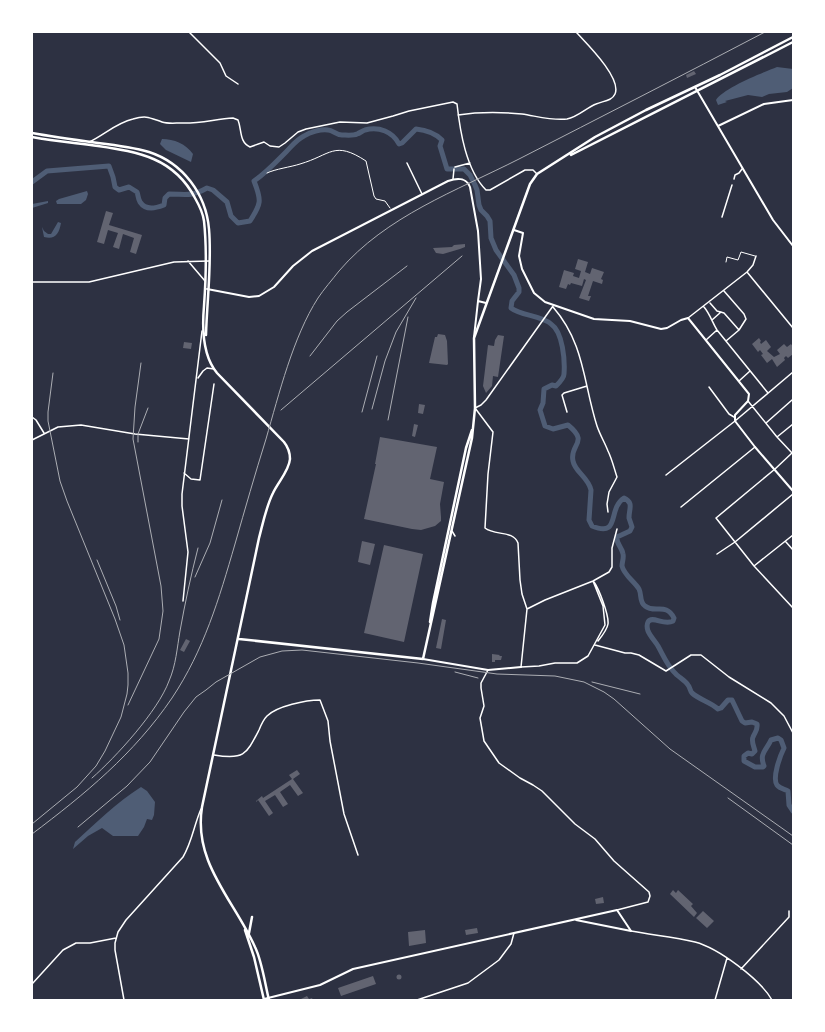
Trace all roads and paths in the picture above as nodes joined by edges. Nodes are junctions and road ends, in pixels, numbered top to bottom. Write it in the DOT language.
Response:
graph roads {
  1 [pos="189,32"];
  2 [pos="576,32"];
  3 [pos="793,37"];
  4 [pos="793,42"];
  5 [pos="238,84"];
  6 [pos="695,87"];
  7 [pos="697,92"];
  8 [pos="793,100"];
  9 [pos="644,111"];
  10 [pos="458,115"];
  11 [pos="646,117"];
  12 [pos="718,126"];
  13 [pos="32,133"];
  14 [pos="32,137"];
  15 [pos="595,137"];
  16 [pos="89,142"];
  17 [pos="596,143"];
  18 [pos="561,160"];
  19 [pos="406,163"];
  20 [pos="470,163"];
  21 [pos="743,168"];
  22 [pos="268,173"];
  23 [pos="537,174"];
  24 [pos="453,179"];
  25 [pos="734,179"];
  26 [pos="732,185"];
  27 [pos="422,195"];
  28 [pos="391,210"];
  29 [pos="722,217"];
  30 [pos="514,230"];
  31 [pos="793,246"];
  32 [pos="756,256"];
  33 [pos="188,261"];
  34 [pos="207,261"];
  35 [pos="726,262"];
  36 [pos="747,272"];
  37 [pos="32,282"];
  38 [pos="205,282"];
  39 [pos="206,289"];
  40 [pos="724,291"];
  41 [pos="478,300"];
  42 [pos="486,303"];
  43 [pos="709,303"];
  44 [pos="553,306"];
  45 [pos="704,307"];
  46 [pos="721,312"];
  47 [pos="688,318"];
  48 [pos="712,320"];
  49 [pos="203,325"];
  50 [pos="793,328"];
  51 [pos="717,330"];
  52 [pos="739,330"];
  53 [pos="474,338"];
  54 [pos="706,340"];
  55 [pos="726,341"];
  56 [pos="205,342"];
  57 [pos="200,349"];
  58 [pos="214,369"];
  59 [pos="750,371"];
  60 [pos="793,372"];
  61 [pos="197,379"];
  62 [pos="740,381"];
  63 [pos="214,384"];
  64 [pos="587,386"];
  65 [pos="709,387"];
  66 [pos="768,393"];
  67 [pos="792,400"];
  68 [pos="748,401"];
  69 [pos="752,406"];
  70 [pos="475,408"];
  71 [pos="567,412"];
  72 [pos="32,417"];
  73 [pos="734,417"];
  74 [pos="735,421"];
  75 [pos="766,423"];
  76 [pos="793,424"];
  77 [pos="472,429"];
  78 [pos="45,434"];
  79 [pos="777,437"];
  80 [pos="189,439"];
  81 [pos="32,440"];
  82 [pos="755,446"];
  83 [pos="793,453"];
  84 [pos="775,469"];
  85 [pos="184,473"];
  86 [pos="666,475"];
  87 [pos="793,491"];
  88 [pos="793,494"];
  89 [pos="681,507"];
  90 [pos="608,512"];
  91 [pos="617,529"];
  92 [pos="452,531"];
  93 [pos="793,535"];
  94 [pos="455,536"];
  95 [pos="735,542"];
  96 [pos="786,542"];
  97 [pos="793,550"];
  98 [pos="717,554"];
  99 [pos="754,566"];
  100 [pos="593,581"];
  101 [pos="183,601"];
  102 [pos="793,608"];
  103 [pos="527,609"];
  104 [pos="429,628"];
  105 [pos="239,639"];
  106 [pos="595,646"];
  107 [pos="423,659"];
  108 [pos="520,666"];
  109 [pos="674,666"];
  110 [pos="488,670"];
  111 [pos="793,733"];
  112 [pos="214,755"];
  113 [pos="202,807"];
  114 [pos="358,854"];
  115 [pos="617,910"];
  116 [pos="789,911"];
  117 [pos="252,917"];
  118 [pos="574,920"];
  119 [pos="244,927"];
  120 [pos="631,931"];
  121 [pos="514,932"];
  122 [pos="248,933"];
  123 [pos="116,938"];
  124 [pos="727,958"];
  125 [pos="741,969"];
  126 [pos="32,984"];
  127 [pos="264,999"];
  128 [pos="269,999"];
  129 [pos="124,1000"];
  130 [pos="417,1000"];
  131 [pos="715,1000"];
  132 [pos="772,1000"];
  1 -- 5 [label="street"];
  2 -- 10 [label="street"];
  3 -- 6 [label="main road"];
  4 -- 7 [label="main road"];
  6 -- 7 [label="street"];
  6 -- 9 [label="main road"];
  7 -- 11 [label="main road"];
  7 -- 12 [label="street"];
  8 -- 12 [label="street"];
  9 -- 11 [label="main road"];
  9 -- 15 [label="main road"];
  10 -- 16 [label="street"];
  10 -- 20 [label="street"];
  11 -- 17 [label="main road"];
  12 -- 21 [label="street"];
  13 -- 16 [label="main road"];
  14 -- 34 [label="main road"];
  15 -- 17 [label="main road"];
  15 -- 18 [label="main road"];
  16 -- 34 [label="main road"];
  17 -- 18 [label="main road"];
  18 -- 23 [label="main road"];
  19 -- 27 [label="street"];
  20 -- 23 [label="street"];
  20 -- 24 [label="street"];
  21 -- 25 [label="street"];
  21 -- 31 [label="street"];
  22 -- 28 [label="path"];
  23 -- 30 [label="main road"];
  24 -- 27 [label="street"];
  24 -- 41 [label="street"];
  26 -- 29 [label="street"];
  27 -- 28 [label="street"];
  28 -- 39 [label="street"];
  30 -- 42 [label="main road"];
  30 -- 44 [label="street"];
  32 -- 35 [label="lane"];
  32 -- 36 [label="street"];
  33 -- 34 [label="street"];
  33 -- 37 [label="street"];
  33 -- 38 [label="street"];
  34 -- 38 [label="main road"];
  34 -- 39 [label="main road"];
  36 -- 40 [label="street"];
  36 -- 50 [label="street"];
  38 -- 39 [label="main road"];
  39 -- 49 [label="main road"];
  39 -- 56 [label="main road"];
  40 -- 43 [label="street"];
  40 -- 52 [label="street"];
  41 -- 42 [label="street"];
  41 -- 53 [label="street"];
  42 -- 53 [label="main road"];
  43 -- 45 [label="street"];
  43 -- 46 [label="street"];
  44 -- 47 [label="street"];
  44 -- 64 [label="street"];
  44 -- 70 [label="street"];
  45 -- 47 [label="street"];
  45 -- 48 [label="street"];
  46 -- 48 [label="street"];
  46 -- 52 [label="street"];
  47 -- 54 [label="street"];
  48 -- 51 [label="street"];
  49 -- 56 [label="main road"];
  49 -- 57 [label="street"];
  51 -- 54 [label="street"];
  51 -- 55 [label="street"];
  52 -- 55 [label="street"];
  53 -- 70 [label="main road"];
  54 -- 62 [label="street"];
  55 -- 59 [label="street"];
  56 -- 57 [label="street"];
  56 -- 58 [label="main road"];
  57 -- 61 [label="street"];
  58 -- 61 [label="street"];
  58 -- 105 [label="main road"];
  59 -- 62 [label="street"];
  59 -- 66 [label="street"];
  60 -- 66 [label="street"];
  61 -- 80 [label="street"];
  62 -- 68 [label="street"];
  63 -- 85 [label="street"];
  64 -- 71 [label="street"];
  64 -- 90 [label="street"];
  65 -- 73 [label="street"];
  66 -- 69 [label="street"];
  67 -- 75 [label="street"];
  68 -- 69 [label="street"];
  68 -- 73 [label="street"];
  69 -- 74 [label="street"];
  69 -- 75 [label="street"];
  70 -- 77 [label="main road"];
  70 -- 103 [label="street"];
  72 -- 78 [label="street"];
  73 -- 74 [label="street"];
  74 -- 82 [label="street"];
  74 -- 86 [label="street"];
  75 -- 79 [label="street"];
  76 -- 79 [label="street"];
  77 -- 92 [label="main road"];
  77 -- 104 [label="main road"];
  78 -- 80 [label="street"];
  78 -- 81 [label="street"];
  79 -- 83 [label="street"];
  80 -- 85 [label="street"];
  82 -- 84 [label="street"];
  82 -- 89 [label="street"];
  83 -- 84 [label="street"];
  84 -- 87 [label="street"];
  84 -- 95 [label="street"];
  85 -- 101 [label="street"];
  88 -- 95 [label="street"];
  91 -- 100 [label="street"];
  92 -- 94 [label="street"];
  92 -- 104 [label="main road"];
  93 -- 96 [label="street"];
  95 -- 98 [label="street"];
  95 -- 99 [label="street"];
  96 -- 97 [label="street"];
  96 -- 99 [label="street"];
  99 -- 102 [label="street"];
  100 -- 103 [label="street"];
  100 -- 106 [label="street"];
  103 -- 108 [label="street"];
  104 -- 107 [label="main road"];
  105 -- 107 [label="main road"];
  105 -- 112 [label="main road"];
  106 -- 108 [label="street"];
  106 -- 109 [label="street"];
  106 -- 109 [label="street"];
  107 -- 110 [label="street"];
  108 -- 110 [label="street"];
  109 -- 111 [label="street"];
  110 -- 115 [label="street"];
  112 -- 113 [label="main road"];
  112 -- 114 [label="street"];
  113 -- 119 [label="main road"];
  113 -- 123 [label="street"];
  115 -- 118 [label="street"];
  115 -- 120 [label="street"];
  116 -- 125 [label="street"];
  117 -- 122 [label="main road"];
  118 -- 120 [label="street"];
  118 -- 121 [label="street"];
  119 -- 122 [label="main road"];
  119 -- 127 [label="main road"];
  120 -- 124 [label="street"];
  121 -- 128 [label="street"];
  121 -- 130 [label="street"];
  122 -- 128 [label="main road"];
  123 -- 126 [label="street"];
  123 -- 129 [label="street"];
  124 -- 125 [label="street"];
  124 -- 131 [label="street"];
  125 -- 132 [label="street"];
  127 -- 128 [label="street"];
}
